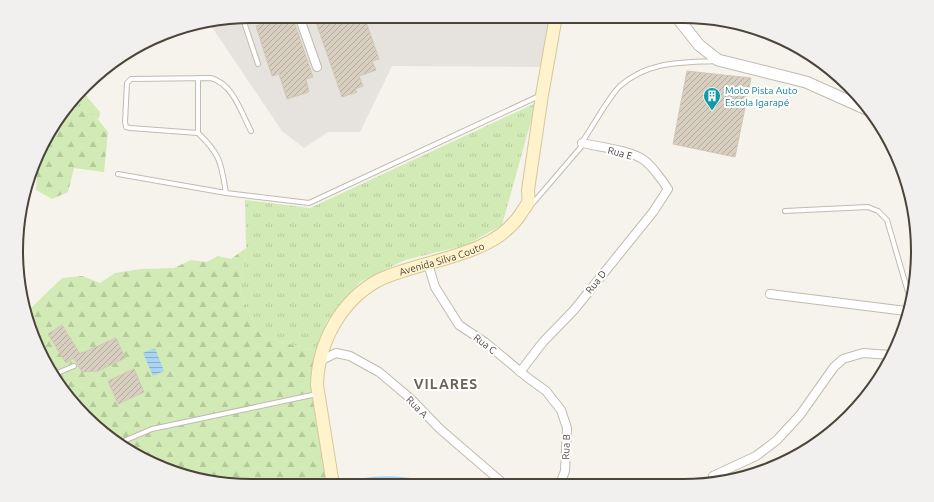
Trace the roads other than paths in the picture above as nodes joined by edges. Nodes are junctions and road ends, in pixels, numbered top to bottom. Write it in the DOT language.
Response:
graph roads {
  1 [pos="245,23"];
  2 [pos="301,23"];
  3 [pos="555,23"];
  4 [pos="682,23"];
  5 [pos="718,60"];
  6 [pos="258,64"];
  7 [pos="317,67"];
  8 [pos="198,78"];
  9 [pos="542,95"];
  10 [pos="858,105"];
  11 [pos="251,131"];
  12 [pos="198,133"];
  13 [pos="582,144"];
  14 [pos="118,174"];
  15 [pos="668,189"];
  16 [pos="226,193"];
  17 [pos="528,202"];
  18 [pos="785,212"];
  19 [pos="428,264"];
  20 [pos="908,290"];
  21 [pos="770,294"];
  22 [pos="903,311"];
  23 [pos="886,355"];
  24 [pos="320,361"];
  25 [pos="74,366"];
  26 [pos="58,372"];
  27 [pos="520,372"];
  28 [pos="317,394"];
  29 [pos="562,410"];
  30 [pos="123,440"];
  31 [pos="713,476"];
  32 [pos="332,479"];
  33 [pos="498,479"];
  34 [pos="562,479"];
  1 -- 6 [label="lane"];
  2 -- 7 [label="street"];
  3 -- 9 [label="main road"];
  4 -- 5 [label="street"];
  5 -- 10 [label="street"];
  5 -- 13 [label="lane"];
  8 -- 11 [label="lane"];
  8 -- 12 [label="lane"];
  8 -- 12 [label="lane"];
  9 -- 16 [label="lane"];
  9 -- 17 [label="main road"];
  12 -- 16 [label="lane"];
  13 -- 15 [label="street, Rua E"];
  13 -- 17 [label="lane"];
  14 -- 16 [label="lane"];
  15 -- 27 [label="street, Rua D"];
  17 -- 19 [label="main road, Avenida Silva Couto"];
  18 -- 20 [label="lane"];
  19 -- 24 [label="main road, Avenida Silva Couto"];
  19 -- 27 [label="street, Rua C"];
  21 -- 22 [label="street"];
  23 -- 31 [label="street"];
  24 -- 28 [label="main road, Avenida Silva Couto"];
  24 -- 33 [label="street, Rua A"];
  25 -- 26 [label="lane"];
  27 -- 29 [label="street, Rua C"];
  28 -- 30 [label="lane"];
  28 -- 32 [label="main road, Avenida Silva Couto"];
  29 -- 34 [label="street, Rua B"];
}
